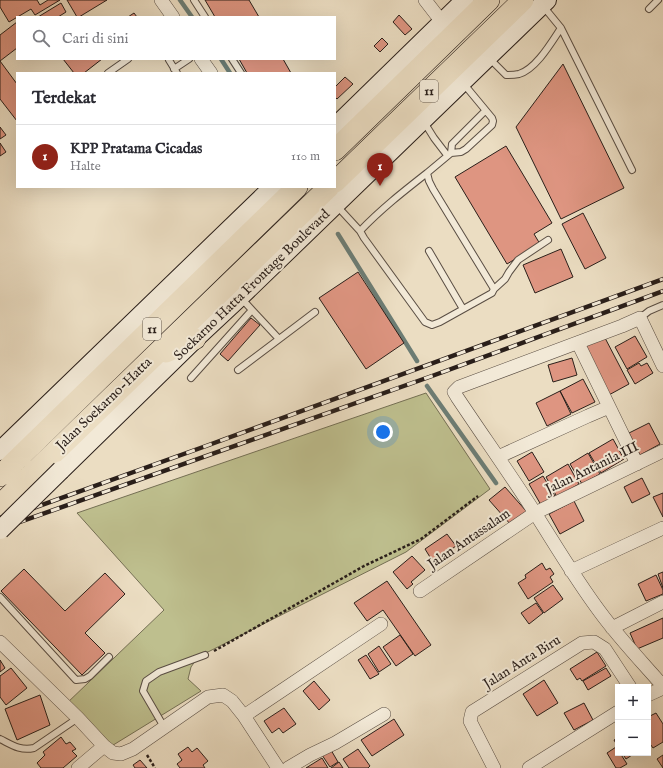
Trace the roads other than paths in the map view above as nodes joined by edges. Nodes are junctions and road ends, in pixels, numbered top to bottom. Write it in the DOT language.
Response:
graph roads {
  1 [pos="161,0"];
  2 [pos="194,0"];
  3 [pos="425,0"];
  4 [pos="464,0"];
  5 [pos="489,0"];
  6 [pos="658,0"];
  7 [pos="538,1"];
  8 [pos="649,9"];
  9 [pos="172,16"];
  10 [pos="204,16"];
  11 [pos="442,22"];
  12 [pos="561,28"];
  13 [pos="488,57"];
  14 [pos="127,60"];
  15 [pos="168,60"];
  16 [pos="188,60"];
  17 [pos="202,60"];
  18 [pos="233,60"];
  19 [pos="176,71"];
  20 [pos="109,72"];
  21 [pos="210,72"];
  22 [pos="240,72"];
  23 [pos="462,82"];
  24 [pos="485,111"];
  25 [pos="422,121"];
  26 [pos="336,126"];
  27 [pos="336,149"];
  28 [pos="449,154"];
  29 [pos="632,170"];
  30 [pos="428,173"];
  31 [pos="336,181"];
  32 [pos="272,188"];
  33 [pos="296,188"];
  34 [pos="332,196"];
  35 [pos="360,231"];
  36 [pos="548,240"];
  37 [pos="429,251"];
  38 [pos="494,289"];
  39 [pos="246,303"];
  40 [pos="663,305"];
  41 [pos="463,309"];
  42 [pos="315,312"];
  43 [pos="640,318"];
  44 [pos="195,339"];
  45 [pos="279,339"];
  46 [pos="578,343"];
  47 [pos="151,359"];
  48 [pos="663,366"];
  49 [pos="238,370"];
  50 [pos="191,378"];
  51 [pos="609,407"];
  52 [pos="663,451"];
  53 [pos="498,457"];
  54 [pos="637,464"];
  55 [pos="2,466"];
  56 [pos="61,470"];
  57 [pos="0,505"];
  58 [pos="535,513"];
  59 [pos="663,528"];
  60 [pos="0,530"];
  61 [pos="571,571"];
  62 [pos="420,591"];
  63 [pos="0,597"];
  64 [pos="663,602"];
  65 [pos="381,624"];
  66 [pos="612,628"];
  67 [pos="0,642"];
  68 [pos="205,655"];
  69 [pos="109,657"];
  70 [pos="628,684"];
  71 [pos="663,687"];
  72 [pos="651,693"];
  73 [pos="384,714"];
  74 [pos="615,714"];
  75 [pos="244,716"];
  76 [pos="78,718"];
  77 [pos="164,728"];
  78 [pos="0,738"];
  79 [pos="104,746"];
  80 [pos="78,768"];
  81 [pos="278,768"];
  82 [pos="288,768"];
  83 [pos="494,768"];
  84 [pos="529,768"];
  1 -- 9 [label="street"];
  2 -- 10 [label="lane"];
  3 -- 11 [label="street"];
  4 -- 11 [label="main road"];
  5 -- 27 [label="highway, 11"];
  6 -- 8 [label="lane"];
  7 -- 12 [label="lane"];
  7 -- 13 [label="main road, Soekarno Hatta Frontage Boulevard"];
  7 -- 31 [label="highway, 11"];
  11 -- 26 [label="main road"];
  12 -- 13 [label="lane"];
  12 -- 29 [label="lane"];
  13 -- 23 [label="main road, Soekarno Hatta Frontage Boulevard"];
  14 -- 20 [label="lane"];
  15 -- 19 [label="lane"];
  16 -- 19 [label="lane"];
  17 -- 21 [label="street"];
  18 -- 22 [label="lane"];
  23 -- 24 [label="lane"];
  23 -- 25 [label="main road, Soekarno Hatta Frontage Boulevard"];
  24 -- 28 [label="lane"];
  24 -- 28 [label="lane"];
  25 -- 28 [label="lane"];
  25 -- 34 [label="main road, Soekarno Hatta Frontage Boulevard"];
  28 -- 30 [label="lane"];
  30 -- 35 [label="lane"];
  30 -- 38 [label="lane"];
  32 -- 55 [label="main road, Jalan Soekarno-Hatta"];
  33 -- 55 [label="highway, Jalan Soekarno-Hatta / 11"];
  34 -- 35 [label="lane"];
  34 -- 39 [label="main road, Soekarno Hatta Frontage Boulevard"];
  34 -- 47 [label="highway, Jalan Soekarno-Hatta / 11"];
  35 -- 41 [label="lane"];
  36 -- 38 [label="lane"];
  37 -- 41 [label="lane"];
  38 -- 41 [label="lane"];
  39 -- 44 [label="main road, Soekarno Hatta Frontage Boulevard"];
  39 -- 45 [label="lane"];
  39 -- 50 [label="lane"];
  40 -- 43 [label="lane"];
  42 -- 45 [label="lane"];
  43 -- 46 [label="street"];
  43 -- 48 [label="street"];
  44 -- 47 [label="highway"];
  44 -- 56 [label="main road, Soekarno Hatta Frontage Boulevard"];
  45 -- 49 [label="lane"];
  46 -- 51 [label="street"];
  46 -- 53 [label="street"];
  47 -- 57 [label="highway, Jalan Soekarno-Hatta / 11"];
  51 -- 53 [label="street"];
  51 -- 54 [label="street"];
  52 -- 54 [label="street, Jalan Antanila III"];
  53 -- 58 [label="street"];
  54 -- 58 [label="street, Jalan Antanila III"];
  56 -- 60 [label="main road, Jalan Soekarno-Hatta, bridge"];
  58 -- 61 [label="street"];
  58 -- 62 [label="street, Jalan Antassalam"];
  59 -- 61 [label="street"];
  61 -- 66 [label="street"];
  63 -- 69 [label="lane"];
  64 -- 66 [label="street"];
  65 -- 75 [label="street"];
  66 -- 71 [label="street"];
  67 -- 76 [label="street"];
  68 -- 77 [label="lane"];
  70 -- 83 [label="street, Jalan Anta Biru"];
  71 -- 72 [label="street"];
  73 -- 82 [label="street"];
  74 -- 84 [label="street"];
  75 -- 77 [label="street"];
  75 -- 81 [label="street"];
  76 -- 78 [label="lane"];
  76 -- 79 [label="street"];
  77 -- 79 [label="street"];
  79 -- 80 [label="street"];
}
